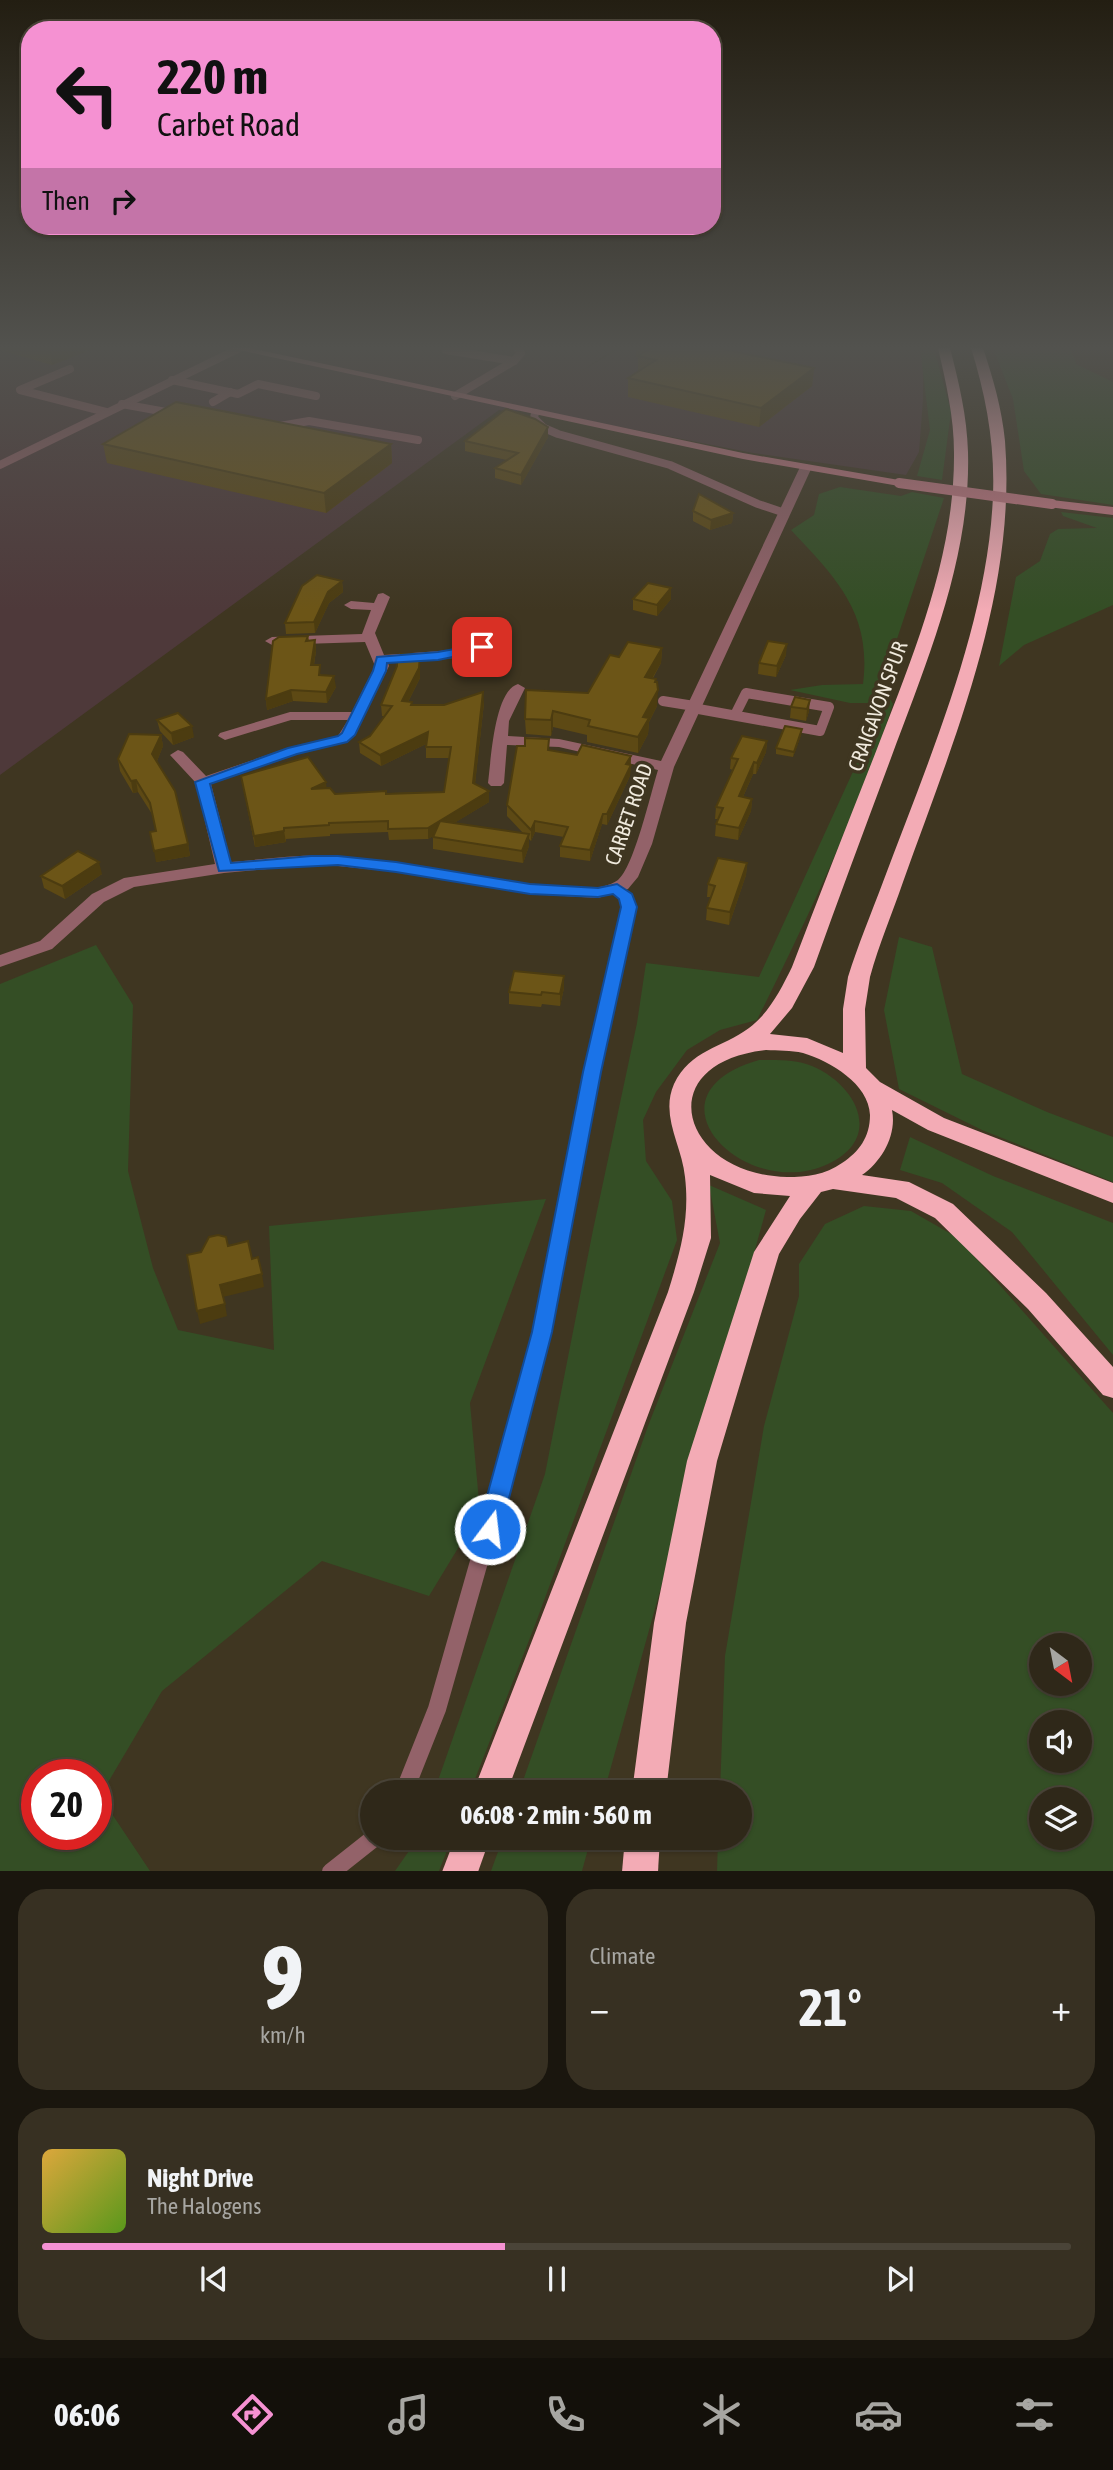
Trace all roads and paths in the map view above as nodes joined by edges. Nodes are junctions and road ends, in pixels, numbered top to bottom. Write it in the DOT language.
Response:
graph roads {
  1 [pos="59,435"];
  2 [pos="391,435"];
  3 [pos="563,435"];
  4 [pos="647,435"];
  5 [pos="961,435"];
  6 [pos="997,435"];
  7 [pos="418,440"];
  8 [pos="0,465"];
  9 [pos="806,467"];
  10 [pos="1113,511"];
  11 [pos="785,513"];
  12 [pos="351,605"];
  13 [pos="368,638"];
  14 [pos="272,641"];
  15 [pos="487,645"];
  16 [pos="381,659"];
  17 [pos="518,688"];
  18 [pos="663,701"];
  19 [pos="694,707"];
  20 [pos="735,715"];
  21 [pos="355,716"];
  22 [pos="225,736"];
  23 [pos="499,740"];
  24 [pos="178,755"];
  25 [pos="666,767"];
  26 [pos="202,782"];
  27 [pos="496,783"];
  28 [pos="225,868"];
  29 [pos="617,889"];
  30 [pos="0,961"];
  31 [pos="737,1046"];
  32 [pos="862,1078"];
  33 [pos="691,1144"];
  34 [pos="824,1185"];
  35 [pos="1113,1193"];
  36 [pos="1113,1386"];
  37 [pos="409,1780"];
  38 [pos="495,1780"];
  39 [pos="650,1780"];
  40 [pos="360,1849"];
  41 [pos="468,1850"];
  42 [pos="642,1850"];
  43 [pos="331,1871"];
  44 [pos="460,1871"];
  45 [pos="640,1871"];
  1 -- 8 [label="lane"];
  2 -- 7 [label="lane"];
  3 -- 11 [label="lane"];
  4 -- 9 [label="main road"];
  5 -- 31 [label="highway, CRAIGAVON SPUR"];
  6 -- 32 [label="highway"];
  9 -- 10 [label="main road, bridge"];
  9 -- 11 [label="street, CARBET ROAD"];
  11 -- 19 [label="street, CARBET ROAD"];
  12 -- 13 [label="street"];
  13 -- 14 [label="street"];
  13 -- 16 [label="street"];
  15 -- 16 [label="street"];
  16 -- 21 [label="street"];
  17 -- 23 [label="street"];
  18 -- 19 [label="lane"];
  19 -- 20 [label="lane"];
  19 -- 25 [label="street, CARBET ROAD"];
  20 -- 20 [label="lane"];
  21 -- 22 [label="street"];
  21 -- 26 [label="street"];
  23 -- 25 [label="street"];
  23 -- 27 [label="street"];
  24 -- 26 [label="street"];
  25 -- 29 [label="street, CARBET ROAD"];
  26 -- 28 [label="street"];
  28 -- 29 [label="street, CARBET ROAD"];
  28 -- 30 [label="street, CARBET ROAD"];
  29 -- 37 [label="lane"];
  31 -- 32 [label="highway"];
  31 -- 33 [label="highway"];
  32 -- 34 [label="highway"];
  32 -- 35 [label="highway"];
  33 -- 34 [label="highway"];
  33 -- 38 [label="highway"];
  34 -- 36 [label="highway"];
  34 -- 39 [label="highway"];
  40 -- 43 [label="lane"];
  41 -- 44 [label="highway"];
  42 -- 45 [label="highway"];
}
